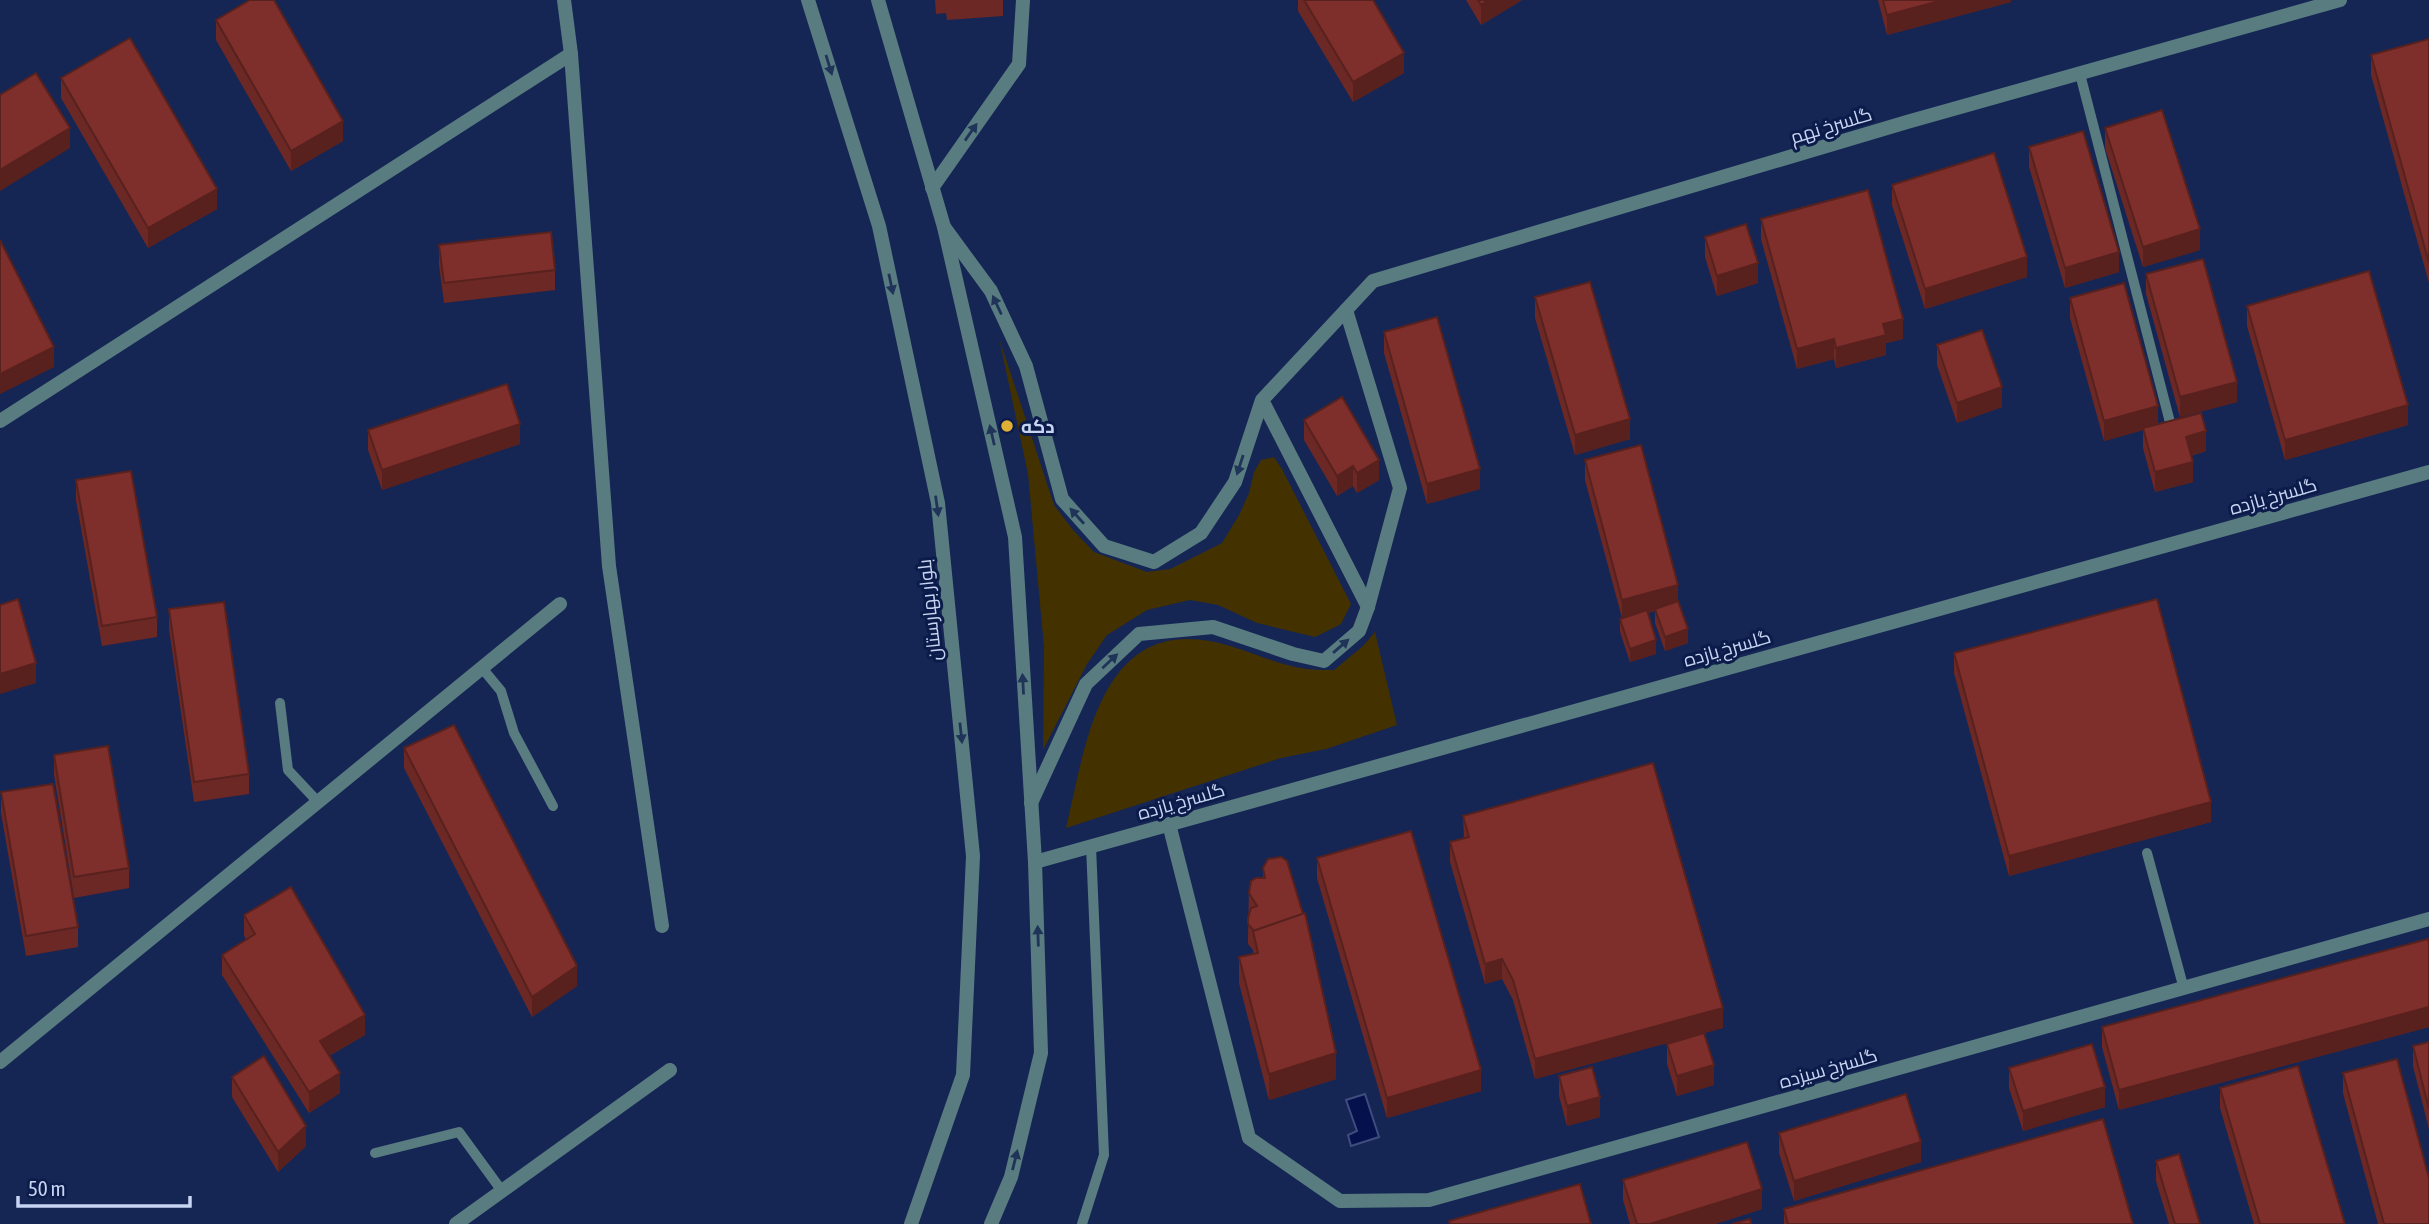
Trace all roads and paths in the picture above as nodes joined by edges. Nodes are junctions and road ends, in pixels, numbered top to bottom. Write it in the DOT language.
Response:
graph roads {
  1 [pos="564,0"];
  2 [pos="808,0"];
  3 [pos="878,0"];
  4 [pos="1023,0"];
  5 [pos="2340,0"];
  6 [pos="570,54"];
  7 [pos="2080,74"];
  8 [pos="932,188"];
  9 [pos="944,227"];
  10 [pos="1346,310"];
  11 [pos="1262,400"];
  12 [pos="0,421"];
  13 [pos="2172,430"];
  14 [pos="2429,472"];
  15 [pos="560,604"];
  16 [pos="1368,607"];
  17 [pos="482,668"];
  18 [pos="280,703"];
  19 [pos="318,802"];
  20 [pos="1030,804"];
  21 [pos="553,806"];
  22 [pos="1169,824"];
  23 [pos="1091,846"];
  24 [pos="2147,853"];
  25 [pos="1035,862"];
  26 [pos="2429,919"];
  27 [pos="662,926"];
  28 [pos="2184,989"];
  29 [pos="0,1062"];
  30 [pos="670,1070"];
  31 [pos="375,1153"];
  32 [pos="502,1191"];
  33 [pos="456,1224"];
  34 [pos="911,1224"];
  35 [pos="991,1224"];
  36 [pos="1082,1224"];
  1 -- 6 [label="street"];
  2 -- 34 [label="street, بلوار بهارستان, one-way"];
  3 -- 8 [label="street"];
  8 -- 4 [label="street, one-way"];
  5 -- 7 [label="street, گلسرخ نهم"];
  6 -- 12 [label="street"];
  6 -- 27 [label="street"];
  7 -- 10 [label="street, گلسرخ نهم"];
  7 -- 13 [label="lane"];
  8 -- 9 [label="street"];
  11 -- 9 [label="street, one-way"];
  20 -- 9 [label="street, one-way"];
  10 -- 11 [label="street, گلسرخ نهم"];
  10 -- 16 [label="street"];
  11 -- 16 [label="street"];
  14 -- 22 [label="street, گلسرخ یازده"];
  15 -- 17 [label="street"];
  20 -- 16 [label="street, one-way"];
  17 -- 19 [label="street"];
  17 -- 21 [label="lane"];
  18 -- 19 [label="lane"];
  19 -- 29 [label="street"];
  20 -- 25 [label="street"];
  22 -- 23 [label="street, گلسرخ یازده"];
  22 -- 28 [label="street, گلسرخ سیزده"];
  23 -- 25 [label="street, گلسرخ یازده"];
  23 -- 36 [label="lane"];
  24 -- 28 [label="lane"];
  35 -- 25 [label="street, one-way"];
  26 -- 28 [label="street, گلسرخ سیزده"];
  30 -- 32 [label="street"];
  31 -- 32 [label="lane"];
  32 -- 33 [label="street"];
}
